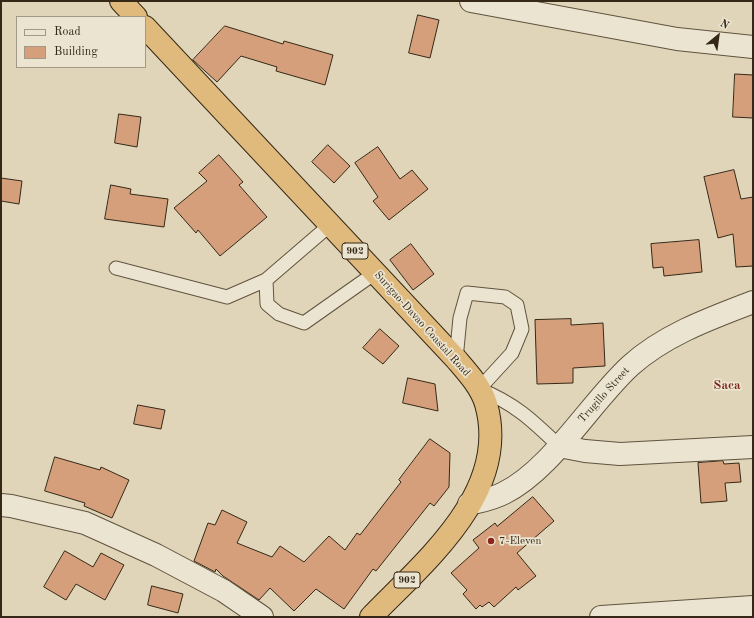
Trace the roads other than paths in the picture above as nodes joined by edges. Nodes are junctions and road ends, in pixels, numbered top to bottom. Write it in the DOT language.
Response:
graph roads {
  1 [pos="121,1"];
  2 [pos="470,1"];
  3 [pos="135,16"];
  4 [pos="146,28"];
  5 [pos="753,47"];
  6 [pos="330,225"];
  7 [pos="116,268"];
  8 [pos="375,273"];
  9 [pos="266,280"];
  10 [pos="753,302"];
  11 [pos="456,359"];
  12 [pos="479,389"];
  13 [pos="559,446"];
  14 [pos="753,448"];
  15 [pos="469,504"];
  16 [pos="1,505"];
  17 [pos="753,607"];
  18 [pos="262,617"];
  19 [pos="371,617"];
  20 [pos="601,617"];
  1 -- 3 [label="highway"];
  2 -- 5 [label="street"];
  4 -- 6 [label="highway, Surigao-Davao Coastal Road / 902"];
  6 -- 8 [label="highway, Surigao-Davao Coastal Road / 902"];
  6 -- 9 [label="lane"];
  7 -- 9 [label="lane"];
  8 -- 9 [label="lane"];
  8 -- 11 [label="highway, Surigao-Davao Coastal Road / 902"];
  10 -- 13 [label="street, Trugillo Street"];
  11 -- 12 [label="highway, Surigao-Davao Coastal Road / 902"];
  11 -- 12 [label="lane"];
  12 -- 13 [label="lane"];
  12 -- 15 [label="highway, Surigao-Davao Coastal Road / 902"];
  13 -- 14 [label="street"];
  13 -- 15 [label="street, Trugillo Street"];
  15 -- 19 [label="highway, Surigao-Davao Coastal Road / 902"];
  16 -- 18 [label="street"];
  17 -- 20 [label="street"];
}
